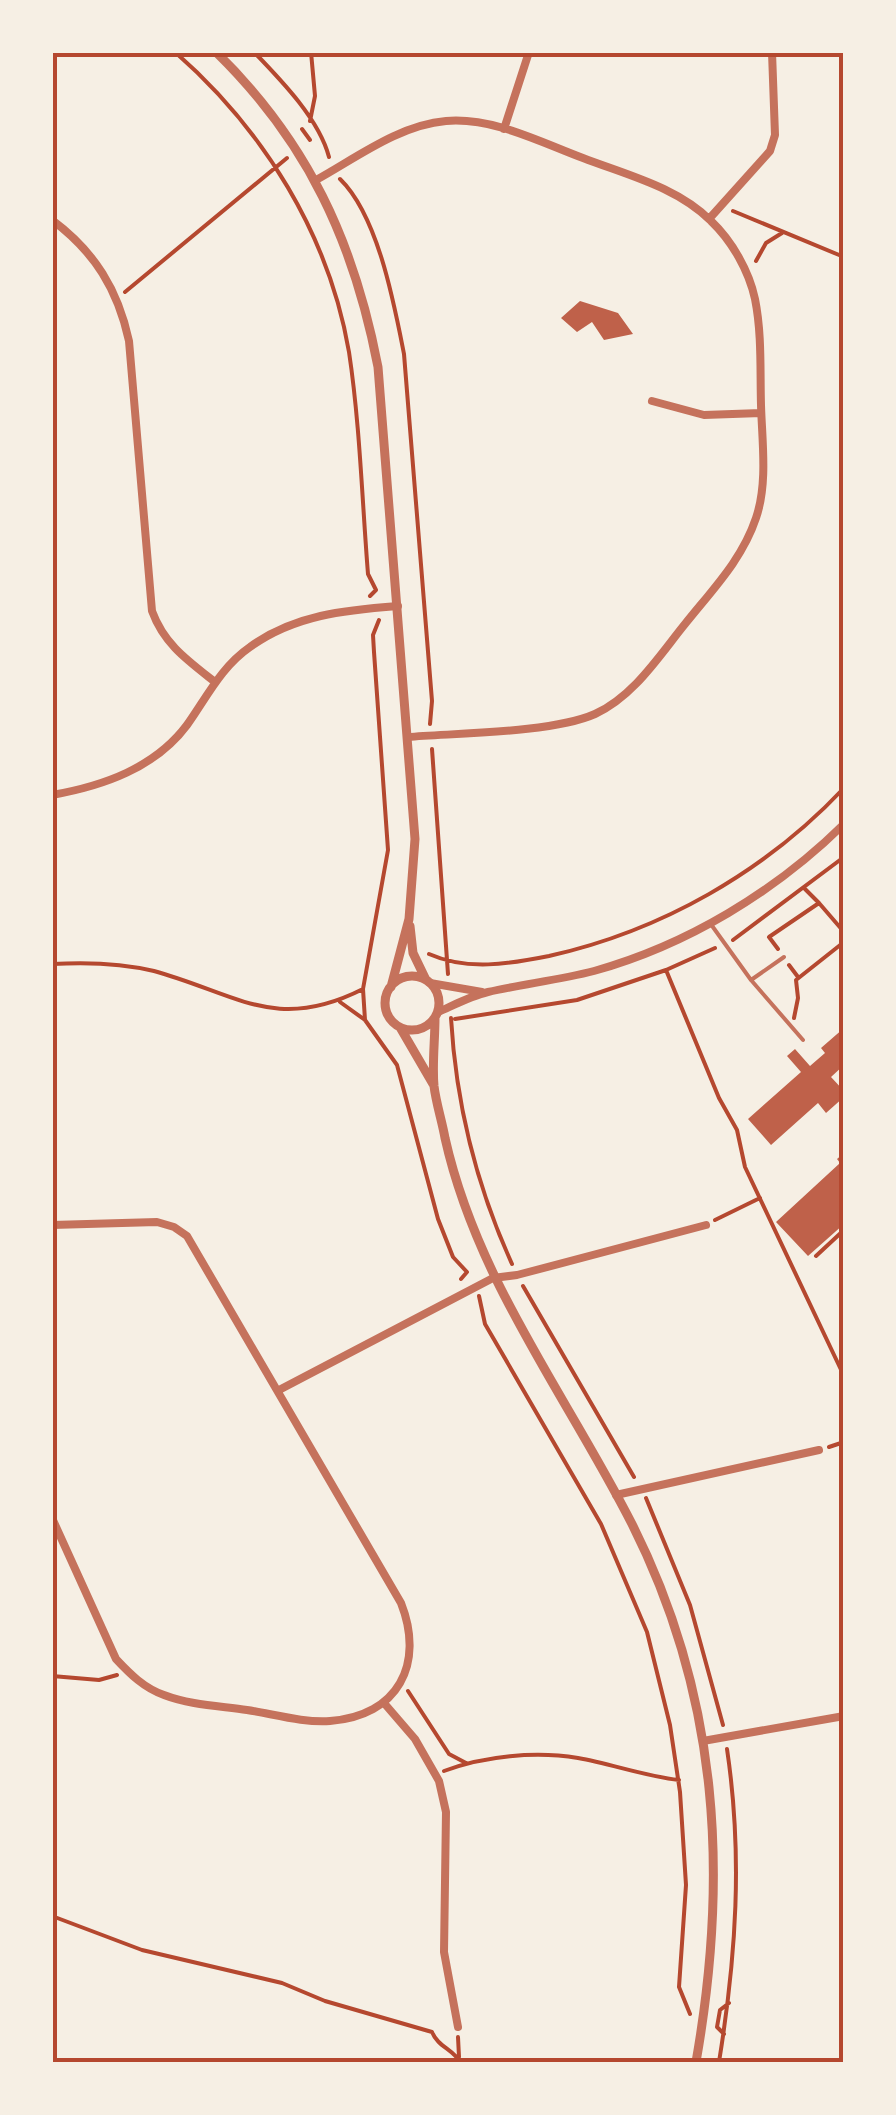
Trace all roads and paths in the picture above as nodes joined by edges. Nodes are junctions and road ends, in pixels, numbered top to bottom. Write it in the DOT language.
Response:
graph roads {
  1 [pos="175,52"];
  2 [pos="216,52"];
  3 [pos="254,52"];
  4 [pos="310,52"];
  5 [pos="530,52"];
  6 [pos="772,52"];
  7 [pos="310,121"];
  8 [pos="302,128"];
  9 [pos="504,129"];
  10 [pos="310,140"];
  11 [pos="340,155"];
  12 [pos="276,167"];
  13 [pos="340,179"];
  14 [pos="316,180"];
  15 [pos="312,204"];
  16 [pos="722,206"];
  17 [pos="300,209"];
  18 [pos="732,211"];
  19 [pos="710,219"];
  20 [pos="52,220"];
  21 [pos="730,221"];
  22 [pos="783,233"];
  23 [pos="750,257"];
  24 [pos="844,258"];
  25 [pos="119,280"];
  26 [pos="123,296"];
  27 [pos="652,402"];
  28 [pos="761,414"];
  29 [pos="364,598"];
  30 [pos="398,606"];
  31 [pos="379,622"];
  32 [pos="374,652"];
  33 [pos="387,652"];
  34 [pos="214,682"];
  35 [pos="430,724"];
  36 [pos="408,737"];
  37 [pos="443,744"];
  38 [pos="844,788"];
  39 [pos="52,795"];
  40 [pos="844,824"];
  41 [pos="804,887"];
  42 [pos="819,903"];
  43 [pos="409,918"];
  44 [pos="710,924"];
  45 [pos="844,932"];
  46 [pos="844,942"];
  47 [pos="424,952"];
  48 [pos="784,957"];
  49 [pos="447,962"];
  50 [pos="52,964"];
  51 [pos="666,970"];
  52 [pos="751,980"];
  53 [pos="428,982"];
  54 [pos="391,987"];
  55 [pos="363,989"];
  56 [pos="486,992"];
  57 [pos="340,1002"];
  58 [pos="437,1015"];
  59 [pos="365,1020"];
  60 [pos="788,1022"];
  61 [pos="402,1028"];
  62 [pos="804,1040"];
  63 [pos="452,1047"];
  64 [pos="434,1086"];
  65 [pos="760,1198"];
  66 [pos="52,1225"];
  67 [pos="706,1225"];
  68 [pos="844,1230"];
  69 [pos="816,1256"];
  70 [pos="510,1261"];
  71 [pos="493,1278"];
  72 [pos="455,1284"];
  73 [pos="526,1293"];
  74 [pos="480,1300"];
  75 [pos="572,1374"];
  76 [pos="844,1376"];
  77 [pos="568,1384"];
  78 [pos="278,1390"];
  79 [pos="577,1399"];
  80 [pos="588,1402"];
  81 [pos="820,1450"];
  82 [pos="635,1478"];
  83 [pos="616,1495"];
  84 [pos="651,1509"];
  85 [pos="52,1518"];
  86 [pos="52,1676"];
  87 [pos="119,1677"];
  88 [pos="408,1690"];
  89 [pos="384,1703"];
  90 [pos="844,1716"];
  91 [pos="722,1722"];
  92 [pos="702,1741"];
  93 [pos="728,1753"];
  94 [pos="466,1763"];
  95 [pos="436,1774"];
  96 [pos="679,1780"];
  97 [pos="52,1916"];
  98 [pos="690,2014"];
  99 [pos="458,2027"];
  100 [pos="459,2062"];
  101 [pos="696,2062"];
  102 [pos="719,2062"];
  1 -- 12 [label="path"];
  2 -- 14 [label="street"];
  3 -- 7 [label="path"];
  4 -- 7 [label="path"];
  5 -- 9 [label="street"];
  6 -- 16 [label="street"];
  7 -- 11 [label="path"];
  8 -- 10 [label="path"];
  9 -- 14 [label="street"];
  9 -- 19 [label="street"];
  12 -- 17 [label="path"];
  12 -- 26 [label="path"];
  13 -- 35 [label="path"];
  14 -- 30 [label="street"];
  15 -- 17 [label="path"];
  16 -- 18 [label="path"];
  16 -- 19 [label="street"];
  17 -- 29 [label="path"];
  18 -- 21 [label="path"];
  18 -- 22 [label="path"];
  19 -- 28 [label="street"];
  20 -- 26 [label="street"];
  22 -- 23 [label="path"];
  22 -- 24 [label="path"];
  25 -- 26 [label="path"];
  26 -- 34 [label="street"];
  27 -- 28 [label="street"];
  28 -- 36 [label="street"];
  30 -- 34 [label="street"];
  30 -- 36 [label="street"];
  31 -- 32 [label="path"];
  32 -- 33 [label="path"];
  32 -- 55 [label="path"];
  34 -- 39 [label="street"];
  36 -- 43 [label="street"];
  37 -- 49 [label="path"];
  38 -- 49 [label="path"];
  40 -- 44 [label="street"];
  41 -- 42 [label="path"];
  42 -- 45 [label="path"];
  42 -- 48 [label="path"];
  43 -- 53 [label="street"];
  43 -- 54 [label="street"];
  44 -- 52 [label="lane"];
  44 -- 56 [label="street"];
  46 -- 60 [label="path"];
  47 -- 49 [label="path"];
  48 -- 52 [label="lane"];
  50 -- 57 [label="path"];
  51 -- 65 [label="path"];
  52 -- 60 [label="lane"];
  53 -- 54 [label="street"];
  53 -- 56 [label="street"];
  53 -- 58 [label="street"];
  54 -- 61 [label="street"];
  55 -- 57 [label="path"];
  55 -- 59 [label="path"];
  56 -- 58 [label="street"];
  57 -- 59 [label="path"];
  58 -- 61 [label="street"];
  58 -- 64 [label="street"];
  59 -- 72 [label="path"];
  60 -- 62 [label="lane"];
  61 -- 64 [label="street"];
  63 -- 70 [label="path"];
  64 -- 71 [label="street"];
  65 -- 67 [label="path"];
  65 -- 76 [label="path"];
  66 -- 78 [label="street"];
  67 -- 71 [label="street"];
  68 -- 69 [label="path"];
  71 -- 78 [label="street"];
  71 -- 83 [label="street"];
  73 -- 75 [label="path"];
  74 -- 96 [label="path"];
  75 -- 77 [label="path"];
  75 -- 80 [label="path"];
  78 -- 89 [label="street"];
  79 -- 80 [label="path"];
  80 -- 82 [label="path"];
  81 -- 83 [label="street"];
  83 -- 92 [label="street"];
  84 -- 91 [label="path"];
  85 -- 89 [label="street"];
  86 -- 87 [label="path"];
  88 -- 94 [label="path"];
  89 -- 95 [label="street"];
  90 -- 92 [label="street"];
  92 -- 101 [label="street"];
  93 -- 102 [label="path"];
  94 -- 95 [label="path"];
  94 -- 96 [label="path"];
  95 -- 99 [label="street"];
  96 -- 98 [label="path"];
  97 -- 100 [label="path"];
  99 -- 100 [label="path"];
}
